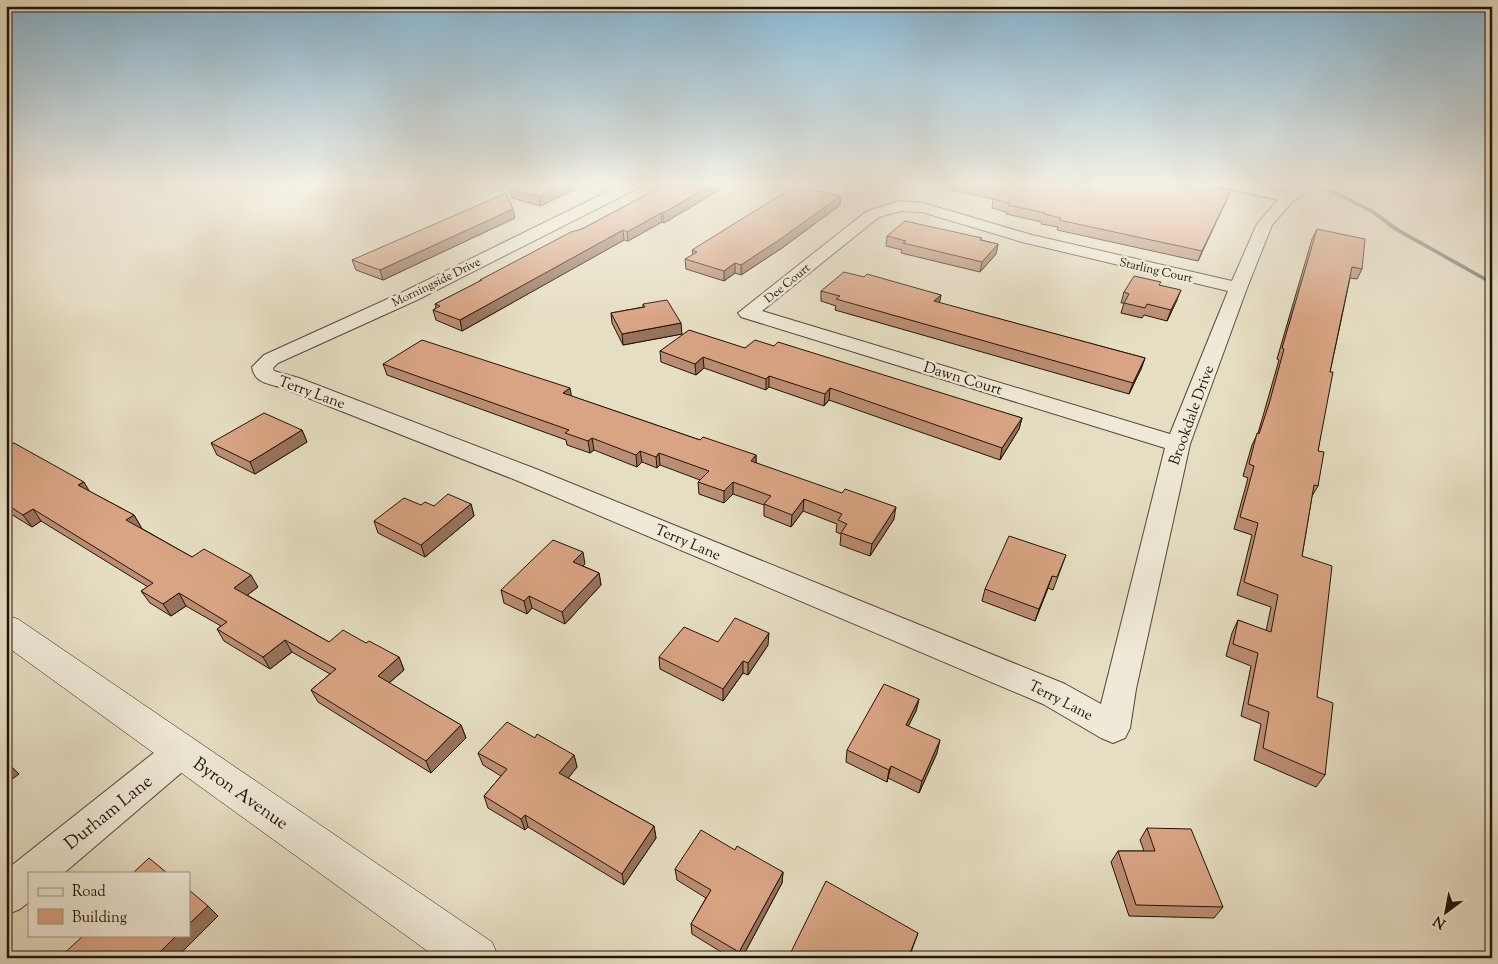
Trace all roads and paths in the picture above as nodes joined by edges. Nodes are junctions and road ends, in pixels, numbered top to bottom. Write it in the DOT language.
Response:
graph roads {
  1 [pos="546,228"];
  2 [pos="855,228"];
  3 [pos="989,228"];
  4 [pos="1263,228"];
  5 [pos="1238,288"];
  6 [pos="748,313"];
  7 [pos="262,367"];
  8 [pos="1178,444"];
  9 [pos="6,628"];
  10 [pos="1113,728"];
  11 [pos="182,751"];
  12 [pos="35,872"];
  13 [pos="28,878"];
  14 [pos="6,895"];
  15 [pos="476,958"];
  1 -- 7 [label="street, Morningside Drive"];
  2 -- 6 [label="street, Dee Court"];
  3 -- 5 [label="street, Starling Court"];
  4 -- 5 [label="street, Brookdale Drive"];
  5 -- 8 [label="street, Brookdale Drive"];
  6 -- 8 [label="street, Dawn Court"];
  7 -- 10 [label="street, Terry Lane"];
  8 -- 10 [label="street, Brookdale Drive"];
  9 -- 11 [label="street, Byron Avenue"];
  11 -- 12 [label="street, Durham Lane"];
  11 -- 15 [label="street, Byron Avenue"];
  13 -- 14 [label="street"];
}
